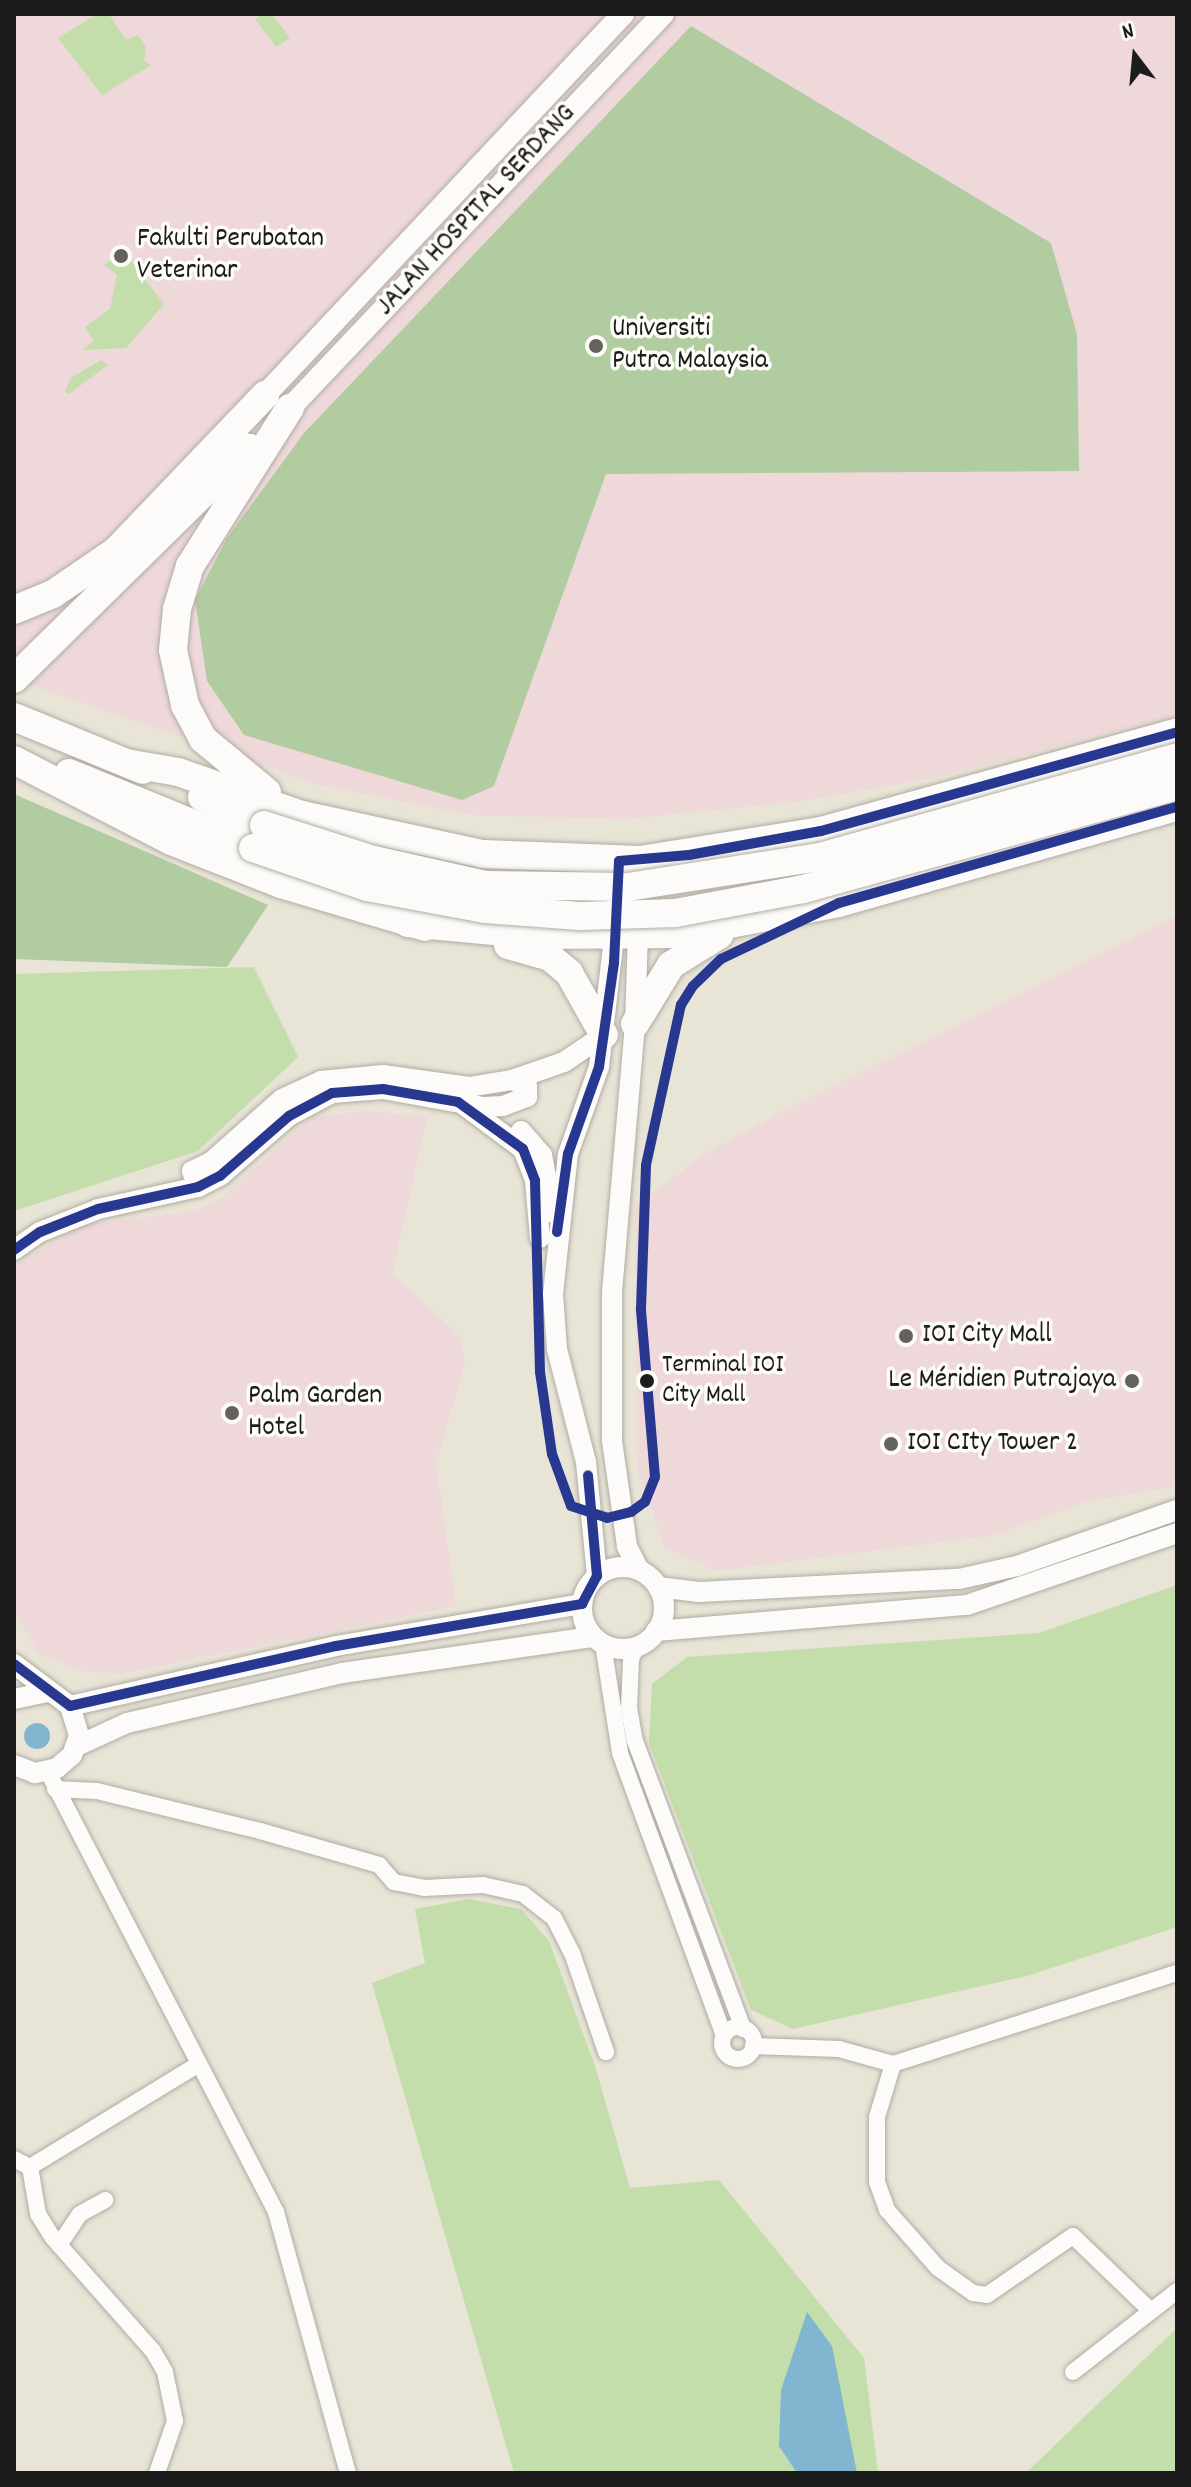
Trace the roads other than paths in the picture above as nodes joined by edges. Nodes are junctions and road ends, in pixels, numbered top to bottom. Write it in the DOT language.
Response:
graph roads {
  1 [pos="623,14"];
  2 [pos="663,14"];
  3 [pos="278,401"];
  4 [pos="14,610"];
  5 [pos="14,679"];
  6 [pos="14,717"];
  7 [pos="1177,732"];
  8 [pos="14,752"];
  9 [pos="1177,757"];
  10 [pos="14,760"];
  11 [pos="126,763"];
  12 [pos="1177,786"];
  13 [pos="1177,807"];
  14 [pos="302,815"];
  15 [pos="259,836"];
  16 [pos="630,860"];
  17 [pos="408,923"];
  18 [pos="745,923"];
  19 [pos="628,938"];
  20 [pos="635,1024"];
  21 [pos="604,1035"];
  22 [pos="512,1080"];
  23 [pos="383,1082"];
  24 [pos="458,1102"];
  25 [pos="483,1107"];
  26 [pos="548,1238"];
  27 [pos="14,1250"];
  28 [pos="1177,1510"];
  29 [pos="1177,1533"];
  30 [pos="639,1570"];
  31 [pos="597,1576"];
  32 [pos="658,1587"];
  33 [pos="582,1604"];
  34 [pos="656,1631"];
  35 [pos="598,1640"];
  36 [pos="637,1646"];
  37 [pos="14,1664"];
  38 [pos="46,1692"];
  39 [pos="14,1699"];
  40 [pos="70,1706"];
  41 [pos="77,1746"];
  42 [pos="14,1765"];
  43 [pos="51,1780"];
  44 [pos="1177,1973"];
  45 [pos="743,2029"];
  46 [pos="724,2035"];
  47 [pos="753,2046"];
  48 [pos="606,2052"];
  49 [pos="199,2064"];
  50 [pos="893,2064"];
  51 [pos="14,2159"];
  52 [pos="30,2167"];
  53 [pos="105,2200"];
  54 [pos="59,2245"];
  55 [pos="1177,2291"];
  56 [pos="1151,2311"];
  57 [pos="1073,2372"];
  58 [pos="157,2473"];
  59 [pos="348,2473"];
  1 -- 3 [label="main road, JALAN HOSPITAL SERDANG"];
  2 -- 3 [label="main road, JALAN HOSPITAL SERDANG"];
  3 -- 4 [label="highway"];
  3 -- 5 [label="highway"];
  3 -- 14 [label="highway"];
  6 -- 11 [label="highway"];
  7 -- 16 [label="highway"];
  8 -- 15 [label="highway"];
  9 -- 15 [label="highway, bridge"];
  10 -- 17 [label="highway"];
  11 -- 14 [label="highway"];
  11 -- 15 [label="highway"];
  12 -- 15 [label="highway, bridge"];
  13 -- 18 [label="highway"];
  14 -- 16 [label="highway"];
  16 -- 19 [label="street"];
  17 -- 19 [label="highway"];
  17 -- 21 [label="highway"];
  18 -- 19 [label="highway"];
  18 -- 20 [label="highway"];
  19 -- 20 [label="street"];
  19 -- 21 [label="street"];
  20 -- 30 [label="street"];
  21 -- 22 [label="street"];
  21 -- 26 [label="street"];
  22 -- 23 [label="street"];
  22 -- 25 [label="street"];
  23 -- 24 [label="street"];
  23 -- 27 [label="street"];
  24 -- 25 [label="street"];
  24 -- 26 [label="street"];
  25 -- 26 [label="street"];
  26 -- 31 [label="street"];
  28 -- 32 [label="street"];
  29 -- 34 [label="street"];
  30 -- 31 [label="street"];
  30 -- 32 [label="street"];
  31 -- 33 [label="street"];
  32 -- 34 [label="street"];
  33 -- 35 [label="street"];
  33 -- 40 [label="street"];
  34 -- 36 [label="street"];
  35 -- 36 [label="street"];
  35 -- 41 [label="street"];
  35 -- 46 [label="street"];
  36 -- 45 [label="street"];
  37 -- 38 [label="street"];
  38 -- 39 [label="street"];
  38 -- 40 [label="street"];
  40 -- 41 [label="street"];
  41 -- 43 [label="street"];
  42 -- 43 [label="street"];
  43 -- 48 [label="street"];
  43 -- 49 [label="street"];
  44 -- 50 [label="street"];
  45 -- 46 [label="street"];
  45 -- 47 [label="street"];
  46 -- 47 [label="street"];
  47 -- 50 [label="street"];
  49 -- 52 [label="street"];
  49 -- 59 [label="street"];
  50 -- 56 [label="street"];
  51 -- 52 [label="street"];
  52 -- 54 [label="street"];
  53 -- 54 [label="street"];
  54 -- 58 [label="street"];
  55 -- 56 [label="street"];
  56 -- 57 [label="street"];
}
